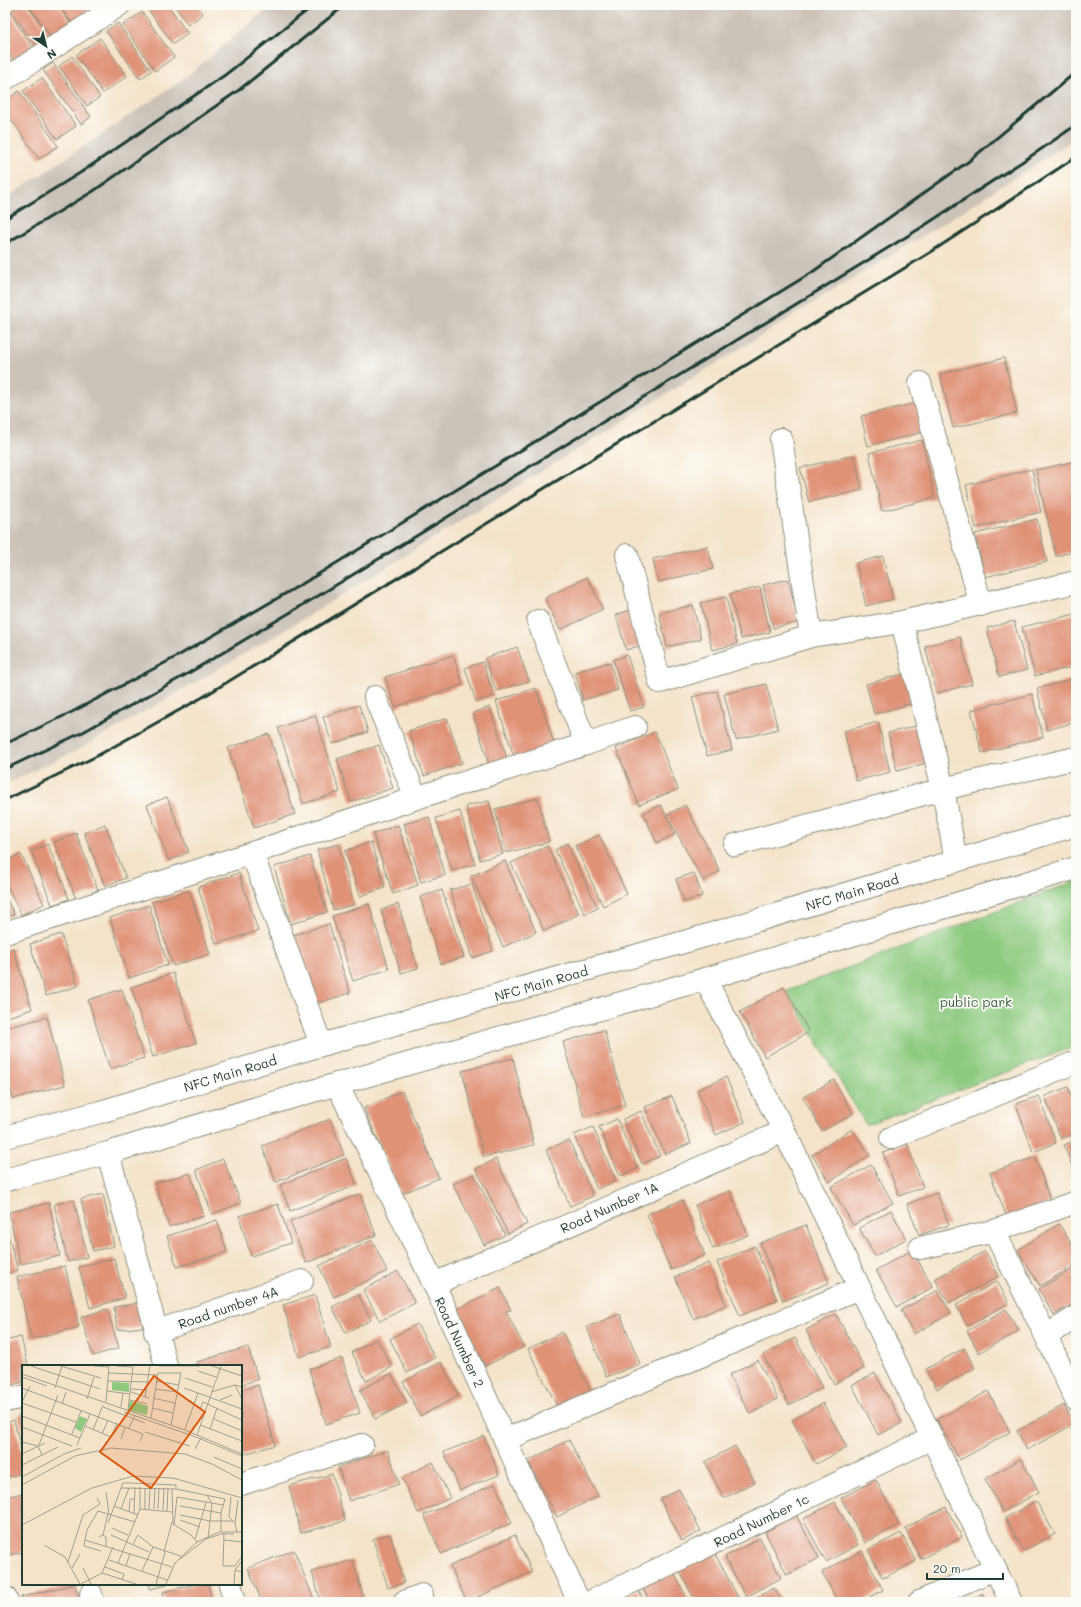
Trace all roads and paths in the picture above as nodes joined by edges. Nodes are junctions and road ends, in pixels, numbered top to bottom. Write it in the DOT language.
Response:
graph roads {
  1 [pos="119,5"];
  2 [pos="5,79"];
  3 [pos="920,383"];
  4 [pos="781,439"];
  5 [pos="626,555"];
  6 [pos="1076,582"];
  7 [pos="981,605"];
  8 [pos="538,621"];
  9 [pos="902,622"];
  10 [pos="810,636"];
  11 [pos="375,697"];
  12 [pos="635,727"];
  13 [pos="586,744"];
  14 [pos="1076,758"];
  15 [pos="943,789"];
  16 [pos="416,798"];
  17 [pos="1075,826"];
  18 [pos="735,845"];
  19 [pos="252,853"];
  20 [pos="956,861"];
  21 [pos="1076,868"];
  22 [pos="5,933"];
  23 [pos="705,979"];
  24 [pos="321,1045"];
  25 [pos="1076,1062"];
  26 [pos="337,1084"];
  27 [pos="784,1131"];
  28 [pos="5,1137"];
  29 [pos="890,1138"];
  30 [pos="108,1153"];
  31 [pos="5,1180"];
  32 [pos="1076,1202"];
  33 [pos="994,1231"];
  34 [pos="920,1248"];
  35 [pos="302,1281"];
  36 [pos="434,1284"];
  37 [pos="859,1288"];
  38 [pos="1076,1317"];
  39 [pos="155,1332"];
  40 [pos="1046,1336"];
  41 [pos="166,1365"];
  42 [pos="22,1397"];
  43 [pos="1076,1400"];
  44 [pos="5,1401"];
  45 [pos="932,1438"];
  46 [pos="505,1440"];
  47 [pos="362,1445"];
  48 [pos="242,1484"];
  49 [pos="995,1569"];
  50 [pos="230,1585"];
  51 [pos="5,1597"];
  52 [pos="6,1602"];
  53 [pos="235,1602"];
  54 [pos="579,1602"];
  55 [pos="590,1602"];
  56 [pos="919,1602"];
  57 [pos="1011,1602"];
  1 -- 2 [label="street"];
  3 -- 7 [label="street"];
  4 -- 10 [label="street"];
  5 -- 10 [label="street"];
  6 -- 7 [label="street"];
  7 -- 9 [label="street"];
  8 -- 13 [label="street"];
  9 -- 10 [label="street"];
  9 -- 15 [label="street"];
  11 -- 16 [label="street"];
  12 -- 13 [label="street"];
  13 -- 16 [label="street"];
  14 -- 15 [label="street"];
  15 -- 18 [label="street"];
  15 -- 20 [label="street"];
  16 -- 19 [label="street"];
  17 -- 20 [label="street, NFC Main Road"];
  19 -- 22 [label="street"];
  19 -- 24 [label="street"];
  20 -- 24 [label="street, NFC Main Road"];
  21 -- 23 [label="street"];
  23 -- 26 [label="street"];
  23 -- 27 [label="street"];
  24 -- 28 [label="street, NFC Main Road"];
  25 -- 29 [label="street"];
  26 -- 30 [label="street"];
  26 -- 36 [label="street, Road Number 2"];
  27 -- 36 [label="street, Road Number 1A"];
  27 -- 37 [label="street"];
  30 -- 31 [label="street"];
  30 -- 39 [label="street"];
  32 -- 33 [label="street"];
  33 -- 34 [label="street"];
  33 -- 40 [label="street"];
  35 -- 39 [label="street, Road number 4A"];
  36 -- 46 [label="street, Road Number 2"];
  37 -- 45 [label="street"];
  37 -- 46 [label="street"];
  38 -- 40 [label="street"];
  39 -- 41 [label="street"];
  40 -- 43 [label="street"];
  42 -- 44 [label="street"];
  45 -- 49 [label="street"];
  45 -- 55 [label="street, Road Number 1c"];
  46 -- 54 [label="street, Road Number 2"];
  47 -- 48 [label="street"];
  49 -- 56 [label="street"];
  49 -- 57 [label="street"];
  50 -- 53 [label="street"];
  51 -- 52 [label="street"];
}
